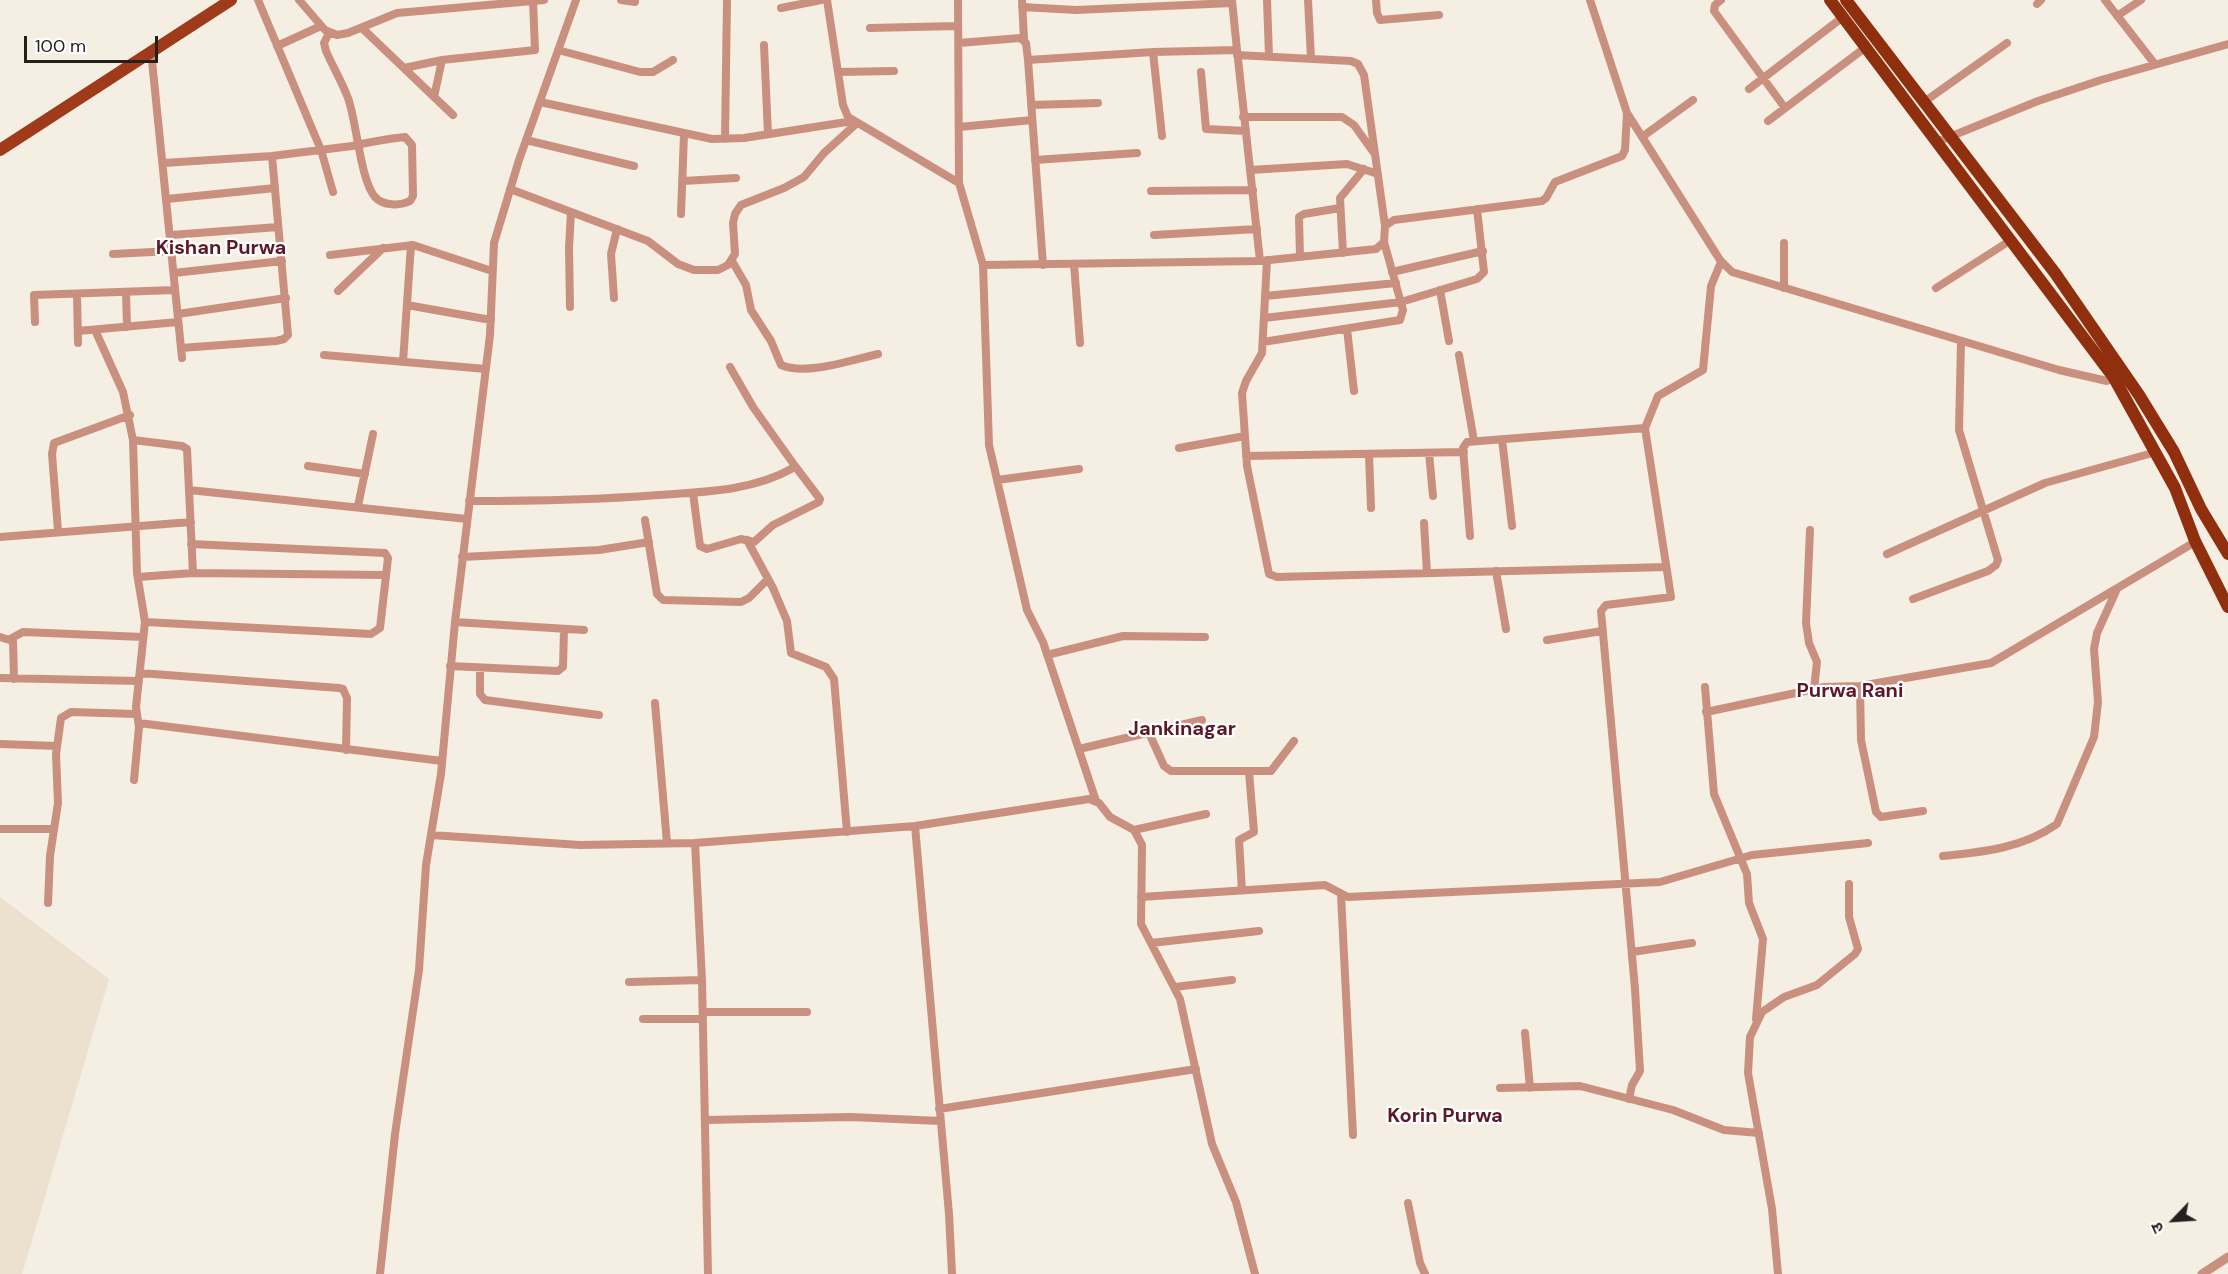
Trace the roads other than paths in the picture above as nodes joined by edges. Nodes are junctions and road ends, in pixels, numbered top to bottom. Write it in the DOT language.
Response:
graph roads {
  1 [pos="231,0"];
  2 [pos="258,0"];
  3 [pos="299,0"];
  4 [pos="544,0"];
  5 [pos="574,0"];
  6 [pos="621,0"];
  7 [pos="727,0"];
  8 [pos="821,0"];
  9 [pos="827,0"];
  10 [pos="958,0"];
  11 [pos="1267,0"];
  12 [pos="1308,0"];
  13 [pos="1376,0"];
  14 [pos="1590,0"];
  15 [pos="1721,0"];
  16 [pos="1830,0"];
  17 [pos="1846,0"];
  18 [pos="2104,0"];
  19 [pos="2141,0"];
  20 [pos="533,1"];
  21 [pos="1232,1"];
  22 [pos="502,2"];
  23 [pos="469,3"];
  24 [pos="635,3"];
  25 [pos="1022,4"];
  26 [pos="781,8"];
  27 [pos="1439,15"];
  28 [pos="1843,16"];
  29 [pos="2117,16"];
  30 [pos="321,26"];
  31 [pos="958,26"];
  32 [pos="362,28"];
  33 [pos="870,28"];
  34 [pos="329,33"];
  35 [pos="1024,39"];
  36 [pos="959,43"];
  37 [pos="2007,43"];
  38 [pos="2228,44"];
  39 [pos="764,45"];
  40 [pos="277,46"];
  41 [pos="1866,47"];
  42 [pos="558,50"];
  43 [pos="151,51"];
  44 [pos="1153,51"];
  45 [pos="1237,52"];
  46 [pos="1269,56"];
  47 [pos="1311,58"];
  48 [pos="442,60"];
  49 [pos="673,60"];
  50 [pos="1028,60"];
  51 [pos="2154,63"];
  52 [pos="404,68"];
  53 [pos="894,71"];
  54 [pos="838,72"];
  55 [pos="1201,72"];
  56 [pos="1763,78"];
  57 [pos="1749,89"];
  58 [pos="434,96"];
  59 [pos="1693,100"];
  60 [pos="540,102"];
  61 [pos="1924,102"];
  62 [pos="1098,103"];
  63 [pos="1031,105"];
  64 [pos="1785,108"];
  65 [pos="1627,113"];
  66 [pos="453,115"];
  67 [pos="1243,117"];
  68 [pos="1032,120"];
  69 [pos="1768,121"];
  70 [pos="855,122"];
  71 [pos="959,127"];
  72 [pos="1246,131"];
  73 [pos="684,134"];
  74 [pos="768,134"];
  75 [pos="1162,136"];
  76 [pos="1642,137"];
  77 [pos="1950,137"];
  78 [pos="725,139"];
  79 [pos="526,140"];
  80 [pos="1938,142"];
  81 [pos="359,144"];
  82 [pos="0,150"];
  83 [pos="321,150"];
  84 [pos="1137,153"];
  85 [pos="1375,154"];
  86 [pos="272,156"];
  87 [pos="1035,160"];
  88 [pos="164,163"];
  89 [pos="634,166"];
  90 [pos="1364,169"];
  91 [pos="1250,170"];
  92 [pos="1378,174"];
  93 [pos="736,178"];
  94 [pos="683,181"];
  95 [pos="959,183"];
  96 [pos="275,188"];
  97 [pos="510,189"];
  98 [pos="1252,190"];
  99 [pos="1151,191"];
  100 [pos="333,192"];
  101 [pos="167,199"];
  102 [pos="1340,208"];
  103 [pos="1477,209"];
  104 [pos="571,212"];
  105 [pos="681,214"];
  106 [pos="1385,226"];
  107 [pos="278,227"];
  108 [pos="617,229"];
  109 [pos="1257,229"];
  110 [pos="171,235"];
  111 [pos="1154,235"];
  112 [pos="2011,240"];
  113 [pos="1384,242"];
  114 [pos="1784,243"];
  115 [pos="411,245"];
  116 [pos="385,247"];
  117 [pos="172,251"];
  118 [pos="1483,251"];
  119 [pos="1343,253"];
  120 [pos="113,254"];
  121 [pos="330,255"];
  122 [pos="1300,257"];
  123 [pos="1264,260"];
  124 [pos="282,261"];
  125 [pos="732,261"];
  126 [pos="1721,262"];
  127 [pos="1074,264"];
  128 [pos="983,265"];
  129 [pos="1043,265"];
  130 [pos="492,271"];
  131 [pos="1392,272"];
  132 [pos="174,273"];
  133 [pos="1396,283"];
  134 [pos="1784,288"];
  135 [pos="1936,288"];
  136 [pos="176,290"];
  137 [pos="1440,290"];
  138 [pos="338,291"];
  139 [pos="126,292"];
  140 [pos="77,294"];
  141 [pos="1265,296"];
  142 [pos="286,298"];
  143 [pos="614,298"];
  144 [pos="1401,302"];
  145 [pos="407,305"];
  146 [pos="570,307"];
  147 [pos="178,318"];
  148 [pos="1264,318"];
  149 [pos="491,320"];
  150 [pos="35,322"];
  151 [pos="127,327"];
  152 [pos="1347,329"];
  153 [pos="95,330"];
  154 [pos="78,331"];
  155 [pos="1449,341"];
  156 [pos="1263,342"];
  157 [pos="1961,342"];
  158 [pos="78,343"];
  159 [pos="1080,343"];
  160 [pos="181,348"];
  161 [pos="878,354"];
  162 [pos="324,355"];
  163 [pos="1459,355"];
  164 [pos="182,358"];
  165 [pos="403,362"];
  166 [pos="730,368"];
  167 [pos="486,369"];
  168 [pos="2118,375"];
  169 [pos="1354,391"];
  170 [pos="130,415"];
  171 [pos="1645,429"];
  172 [pos="373,434"];
  173 [pos="1245,436"];
  174 [pos="1502,439"];
  175 [pos="133,440"];
  176 [pos="1474,441"];
  177 [pos="1179,448"];
  178 [pos="1464,452"];
  179 [pos="2156,452"];
  180 [pos="1429,453"];
  181 [pos="1369,454"];
  182 [pos="1246,456"];
  183 [pos="308,466"];
  184 [pos="795,466"];
  185 [pos="1079,469"];
  186 [pos="365,474"];
  187 [pos="997,480"];
  188 [pos="189,490"];
  189 [pos="693,493"];
  190 [pos="1433,496"];
  191 [pos="469,501"];
  192 [pos="358,507"];
  193 [pos="1371,508"];
  194 [pos="1982,509"];
  195 [pos="467,519"];
  196 [pos="645,520"];
  197 [pos="191,522"];
  198 [pos="1424,523"];
  199 [pos="136,526"];
  200 [pos="1512,526"];
  201 [pos="1810,530"];
  202 [pos="58,531"];
  203 [pos="0,537"];
  204 [pos="1470,537"];
  205 [pos="747,540"];
  206 [pos="649,542"];
  207 [pos="2195,542"];
  208 [pos="191,544"];
  209 [pos="1887,554"];
  210 [pos="2228,554"];
  211 [pos="462,557"];
  212 [pos="1666,567"];
  213 [pos="1496,571"];
  214 [pos="193,573"];
  215 [pos="1427,573"];
  216 [pos="386,575"];
  217 [pos="138,577"];
  218 [pos="768,579"];
  219 [pos="2116,591"];
  220 [pos="1913,599"];
  221 [pos="2228,607"];
  222 [pos="145,622"];
  223 [pos="454,622"];
  224 [pos="564,629"];
  225 [pos="1506,629"];
  226 [pos="584,630"];
  227 [pos="1602,631"];
  228 [pos="0,637"];
  229 [pos="143,637"];
  230 [pos="1205,637"];
  231 [pos="10,639"];
  232 [pos="1547,640"];
  233 [pos="1047,655"];
  234 [pos="450,666"];
  235 [pos="480,668"];
  236 [pos="139,677"];
  237 [pos="0,678"];
  238 [pos="14,679"];
  239 [pos="1860,686"];
  240 [pos="1705,687"];
  241 [pos="1814,689"];
  242 [pos="655,703"];
  243 [pos="1706,712"];
  244 [pos="136,714"];
  245 [pos="599,715"];
  246 [pos="1202,720"];
  247 [pos="139,723"];
  248 [pos="1149,733"];
  249 [pos="1294,741"];
  250 [pos="0,744"];
  251 [pos="57,746"];
  252 [pos="1079,749"];
  253 [pos="346,750"];
  254 [pos="442,761"];
  255 [pos="1249,772"];
  256 [pos="134,780"];
  257 [pos="1096,801"];
  258 [pos="1923,811"];
  259 [pos="1206,814"];
  260 [pos="915,826"];
  261 [pos="0,829"];
  262 [pos="54,829"];
  263 [pos="1134,830"];
  264 [pos="847,832"];
  265 [pos="431,835"];
  266 [pos="667,843"];
  267 [pos="695,843"];
  268 [pos="1868,843"];
  269 [pos="1943,856"];
  270 [pos="1740,857"];
  271 [pos="1850,884"];
  272 [pos="1626,885"];
  273 [pos="1242,891"];
  274 [pos="1341,895"];
  275 [pos="1141,897"];
  276 [pos="48,903"];
  277 [pos="1259,931"];
  278 [pos="1151,943"];
  279 [pos="1692,943"];
  280 [pos="1632,952"];
  281 [pos="702,980"];
  282 [pos="1232,980"];
  283 [pos="629,982"];
  284 [pos="1175,987"];
  285 [pos="807,1012"];
  286 [pos="703,1016"];
  287 [pos="643,1019"];
  288 [pos="1755,1023"];
  289 [pos="1525,1032"];
  290 [pos="1196,1069"];
  291 [pos="1500,1088"];
  292 [pos="1530,1088"];
  293 [pos="1629,1099"];
  294 [pos="939,1109"];
  295 [pos="706,1120"];
  296 [pos="940,1121"];
  297 [pos="1759,1133"];
  298 [pos="1353,1135"];
  299 [pos="1408,1203"];
  300 [pos="2228,1257"];
  301 [pos="380,1274"];
  302 [pos="708,1274"];
  303 [pos="952,1274"];
  304 [pos="1255,1274"];
  305 [pos="1425,1274"];
  306 [pos="1778,1274"];
  307 [pos="2202,1274"];
  1 -- 43 [label="main road"];
  2 -- 40 [label="street"];
  3 -- 30 [label="street"];
  4 -- 20 [label="street"];
  5 -- 42 [label="street"];
  6 -- 24 [label="street"];
  7 -- 78 [label="street"];
  8 -- 26 [label="street"];
  9 -- 54 [label="street"];
  10 -- 31 [label="street"];
  11 -- 46 [label="street"];
  12 -- 47 [label="street"];
  13 -- 27 [label="street"];
  14 -- 65 [label="street"];
  15 -- 56 [label="street"];
  16 -- 28 [label="highway"];
  17 -- 61 [label="highway"];
  18 -- 29 [label="street"];
  19 -- 29 [label="street"];
  20 -- 22 [label="street"];
  20 -- 48 [label="street"];
  21 -- 25 [label="street"];
  21 -- 45 [label="street"];
  22 -- 23 [label="street"];
  23 -- 32 [label="street"];
  25 -- 35 [label="street"];
  28 -- 41 [label="highway"];
  28 -- 56 [label="street"];
  29 -- 51 [label="street"];
  30 -- 34 [label="street"];
  30 -- 40 [label="street"];
  31 -- 33 [label="street"];
  31 -- 36 [label="street"];
  32 -- 34 [label="street"];
  32 -- 52 [label="street"];
  34 -- 81 [label="street"];
  35 -- 36 [label="street"];
  35 -- 50 [label="street"];
  36 -- 71 [label="street"];
  37 -- 61 [label="street"];
  38 -- 51 [label="street"];
  39 -- 74 [label="street"];
  40 -- 83 [label="street"];
  41 -- 64 [label="street"];
  41 -- 80 [label="highway"];
  42 -- 49 [label="street"];
  42 -- 60 [label="street"];
  43 -- 82 [label="main road"];
  43 -- 88 [label="street"];
  44 -- 45 [label="street"];
  44 -- 50 [label="street"];
  44 -- 75 [label="street"];
  45 -- 46 [label="street"];
  45 -- 67 [label="street"];
  46 -- 47 [label="street"];
  47 -- 85 [label="street"];
  48 -- 52 [label="street"];
  48 -- 58 [label="street"];
  50 -- 63 [label="street"];
  51 -- 77 [label="street"];
  52 -- 58 [label="street"];
  53 -- 54 [label="street"];
  54 -- 70 [label="street"];
  55 -- 72 [label="street"];
  56 -- 57 [label="street"];
  56 -- 64 [label="street"];
  58 -- 66 [label="street"];
  59 -- 76 [label="street"];
  60 -- 73 [label="street"];
  60 -- 79 [label="street"];
  61 -- 77 [label="highway"];
  62 -- 63 [label="street"];
  63 -- 68 [label="street"];
  64 -- 69 [label="street"];
  65 -- 76 [label="street"];
  65 -- 103 [label="street"];
  67 -- 72 [label="street"];
  67 -- 85 [label="street"];
  68 -- 71 [label="street"];
  68 -- 87 [label="street"];
  70 -- 74 [label="street"];
  70 -- 95 [label="street"];
  70 -- 125 [label="street"];
  71 -- 95 [label="street"];
  72 -- 91 [label="street"];
  73 -- 78 [label="street"];
  73 -- 94 [label="street"];
  74 -- 78 [label="street"];
  76 -- 126 [label="street"];
  77 -- 80 [label="street"];
  77 -- 168 [label="highway"];
  79 -- 89 [label="street"];
  79 -- 97 [label="street"];
  80 -- 112 [label="highway"];
  81 -- 81 [label="street"];
  81 -- 83 [label="street"];
  83 -- 86 [label="street"];
  83 -- 100 [label="street"];
  84 -- 87 [label="street"];
  85 -- 92 [label="street"];
  86 -- 88 [label="street"];
  86 -- 96 [label="street"];
  87 -- 129 [label="street"];
  88 -- 101 [label="street"];
  90 -- 91 [label="street"];
  90 -- 92 [label="street"];
  90 -- 102 [label="street"];
  91 -- 98 [label="street"];
  92 -- 106 [label="street"];
  93 -- 94 [label="street"];
  94 -- 105 [label="street"];
  95 -- 128 [label="street"];
  96 -- 101 [label="street"];
  96 -- 107 [label="street"];
  97 -- 104 [label="street"];
  97 -- 130 [label="street"];
  98 -- 99 [label="street"];
  98 -- 109 [label="street"];
  101 -- 110 [label="street"];
  102 -- 119 [label="street"];
  102 -- 122 [label="street"];
  103 -- 106 [label="street"];
  103 -- 118 [label="street"];
  104 -- 108 [label="street"];
  104 -- 146 [label="street"];
  106 -- 113 [label="street"];
  107 -- 110 [label="street"];
  107 -- 124 [label="street"];
  108 -- 125 [label="street"];
  108 -- 143 [label="street"];
  109 -- 111 [label="street"];
  109 -- 123 [label="street"];
  110 -- 117 [label="street"];
  112 -- 135 [label="street"];
  112 -- 168 [label="highway"];
  113 -- 119 [label="street"];
  113 -- 131 [label="street"];
  114 -- 134 [label="street"];
  115 -- 116 [label="street"];
  115 -- 130 [label="street"];
  115 -- 145 [label="street"];
  116 -- 121 [label="street"];
  116 -- 138 [label="street"];
  117 -- 120 [label="street"];
  117 -- 132 [label="street"];
  118 -- 131 [label="street"];
  118 -- 137 [label="street"];
  119 -- 122 [label="street"];
  122 -- 123 [label="street"];
  123 -- 127 [label="street"];
  123 -- 141 [label="street"];
  124 -- 132 [label="street"];
  124 -- 142 [label="street"];
  125 -- 161 [label="street"];
  126 -- 134 [label="street"];
  126 -- 171 [label="street"];
  127 -- 129 [label="street"];
  127 -- 159 [label="street"];
  128 -- 129 [label="street"];
  128 -- 187 [label="street"];
  130 -- 149 [label="street"];
  131 -- 133 [label="street"];
  132 -- 136 [label="street"];
  133 -- 141 [label="street"];
  133 -- 144 [label="street"];
  134 -- 157 [label="street"];
  136 -- 139 [label="street"];
  136 -- 147 [label="street"];
  137 -- 144 [label="street"];
  137 -- 155 [label="street"];
  139 -- 140 [label="street"];
  139 -- 151 [label="street"];
  140 -- 150 [label="street"];
  140 -- 154 [label="street"];
  141 -- 148 [label="street"];
  142 -- 147 [label="street"];
  142 -- 160 [label="street"];
  144 -- 148 [label="street"];
  144 -- 152 [label="street"];
  145 -- 149 [label="street"];
  145 -- 165 [label="street"];
  147 -- 151 [label="street"];
  147 -- 160 [label="street"];
  148 -- 156 [label="street"];
  149 -- 167 [label="street"];
  151 -- 153 [label="street"];
  152 -- 156 [label="street"];
  152 -- 169 [label="street"];
  153 -- 154 [label="street"];
  153 -- 170 [label="street"];
  154 -- 158 [label="street"];
  156 -- 173 [label="street"];
  157 -- 168 [label="street"];
  157 -- 194 [label="street"];
  160 -- 164 [label="street"];
  162 -- 165 [label="street"];
  163 -- 176 [label="street"];
  165 -- 167 [label="street"];
  166 -- 184 [label="street"];
  167 -- 191 [label="street"];
  168 -- 179 [label="highway"];
  168 -- 210 [label="highway"];
  170 -- 175 [label="street"];
  170 -- 202 [label="street"];
  171 -- 174 [label="street"];
  171 -- 212 [label="street"];
  172 -- 186 [label="street"];
  173 -- 177 [label="street"];
  173 -- 182 [label="street"];
  174 -- 176 [label="street"];
  174 -- 200 [label="street"];
  175 -- 188 [label="street"];
  175 -- 199 [label="street"];
  176 -- 178 [label="street"];
  178 -- 180 [label="street"];
  178 -- 204 [label="street"];
  179 -- 194 [label="street"];
  179 -- 207 [label="highway"];
  180 -- 181 [label="street"];
  180 -- 190 [label="street"];
  181 -- 182 [label="street"];
  181 -- 193 [label="street"];
  182 -- 215 [label="street"];
  183 -- 186 [label="street"];
  184 -- 189 [label="street"];
  184 -- 205 [label="street"];
  185 -- 187 [label="street"];
  186 -- 192 [label="street"];
  187 -- 233 [label="street"];
  188 -- 192 [label="street"];
  188 -- 197 [label="street"];
  189 -- 191 [label="street"];
  189 -- 205 [label="street"];
  191 -- 195 [label="street"];
  192 -- 195 [label="street"];
  194 -- 209 [label="street"];
  194 -- 220 [label="street"];
  195 -- 211 [label="street"];
  196 -- 206 [label="street"];
  197 -- 199 [label="street"];
  197 -- 208 [label="street"];
  198 -- 215 [label="street"];
  199 -- 202 [label="street"];
  199 -- 217 [label="street"];
  201 -- 241 [label="street"];
  202 -- 203 [label="street"];
  205 -- 218 [label="street"];
  206 -- 211 [label="street"];
  206 -- 218 [label="street"];
  207 -- 219 [label="street"];
  207 -- 221 [label="highway"];
  208 -- 214 [label="street"];
  208 -- 216 [label="street"];
  211 -- 223 [label="street"];
  212 -- 213 [label="street"];
  212 -- 227 [label="street"];
  213 -- 215 [label="street"];
  213 -- 225 [label="street"];
  214 -- 216 [label="street"];
  214 -- 217 [label="street"];
  216 -- 222 [label="street"];
  217 -- 222 [label="street"];
  218 -- 264 [label="street"];
  219 -- 239 [label="street"];
  219 -- 269 [label="street"];
  222 -- 229 [label="street"];
  223 -- 224 [label="street"];
  223 -- 234 [label="street"];
  224 -- 226 [label="street"];
  224 -- 235 [label="street"];
  227 -- 232 [label="street"];
  227 -- 272 [label="street"];
  228 -- 231 [label="street"];
  229 -- 231 [label="street"];
  229 -- 236 [label="street"];
  230 -- 233 [label="street"];
  231 -- 238 [label="street"];
  233 -- 252 [label="street"];
  234 -- 235 [label="street"];
  234 -- 254 [label="street"];
  235 -- 245 [label="street"];
  236 -- 238 [label="street"];
  236 -- 244 [label="street"];
  236 -- 253 [label="street"];
  237 -- 238 [label="street"];
  239 -- 241 [label="street"];
  239 -- 258 [label="street"];
  240 -- 243 [label="street"];
  241 -- 243 [label="street"];
  242 -- 266 [label="street"];
  243 -- 270 [label="street"];
  244 -- 247 [label="street"];
  244 -- 251 [label="street"];
  246 -- 248 [label="street"];
  247 -- 253 [label="street"];
  247 -- 256 [label="street"];
  248 -- 252 [label="street"];
  248 -- 255 [label="street"];
  249 -- 255 [label="street"];
  250 -- 251 [label="street"];
  251 -- 262 [label="street"];
  252 -- 257 [label="street"];
  253 -- 254 [label="street"];
  254 -- 265 [label="street"];
  255 -- 273 [label="street"];
  257 -- 260 [label="street"];
  257 -- 263 [label="street"];
  259 -- 263 [label="street"];
  260 -- 264 [label="street"];
  260 -- 294 [label="street"];
  261 -- 262 [label="street"];
  262 -- 276 [label="street"];
  263 -- 275 [label="street"];
  264 -- 267 [label="street"];
  265 -- 266 [label="street"];
  265 -- 301 [label="street"];
  266 -- 267 [label="street"];
  267 -- 281 [label="street"];
  268 -- 270 [label="street"];
  270 -- 272 [label="street"];
  270 -- 288 [label="street"];
  271 -- 288 [label="street"];
  272 -- 274 [label="street"];
  272 -- 280 [label="street"];
  273 -- 274 [label="street"];
  273 -- 275 [label="street"];
  274 -- 298 [label="street"];
  275 -- 278 [label="street"];
  277 -- 278 [label="street"];
  278 -- 284 [label="street"];
  279 -- 280 [label="street"];
  280 -- 293 [label="street"];
  281 -- 283 [label="street"];
  281 -- 286 [label="street"];
  282 -- 284 [label="street"];
  284 -- 290 [label="street"];
  285 -- 286 [label="street"];
  286 -- 287 [label="street"];
  286 -- 295 [label="street"];
  288 -- 297 [label="street"];
  289 -- 292 [label="street"];
  290 -- 294 [label="street"];
  290 -- 304 [label="street"];
  291 -- 292 [label="street"];
  292 -- 293 [label="street"];
  293 -- 297 [label="street"];
  294 -- 296 [label="street"];
  295 -- 296 [label="street"];
  295 -- 302 [label="street"];
  296 -- 303 [label="street"];
  297 -- 306 [label="street"];
  299 -- 305 [label="street"];
  300 -- 307 [label="street"];
}
